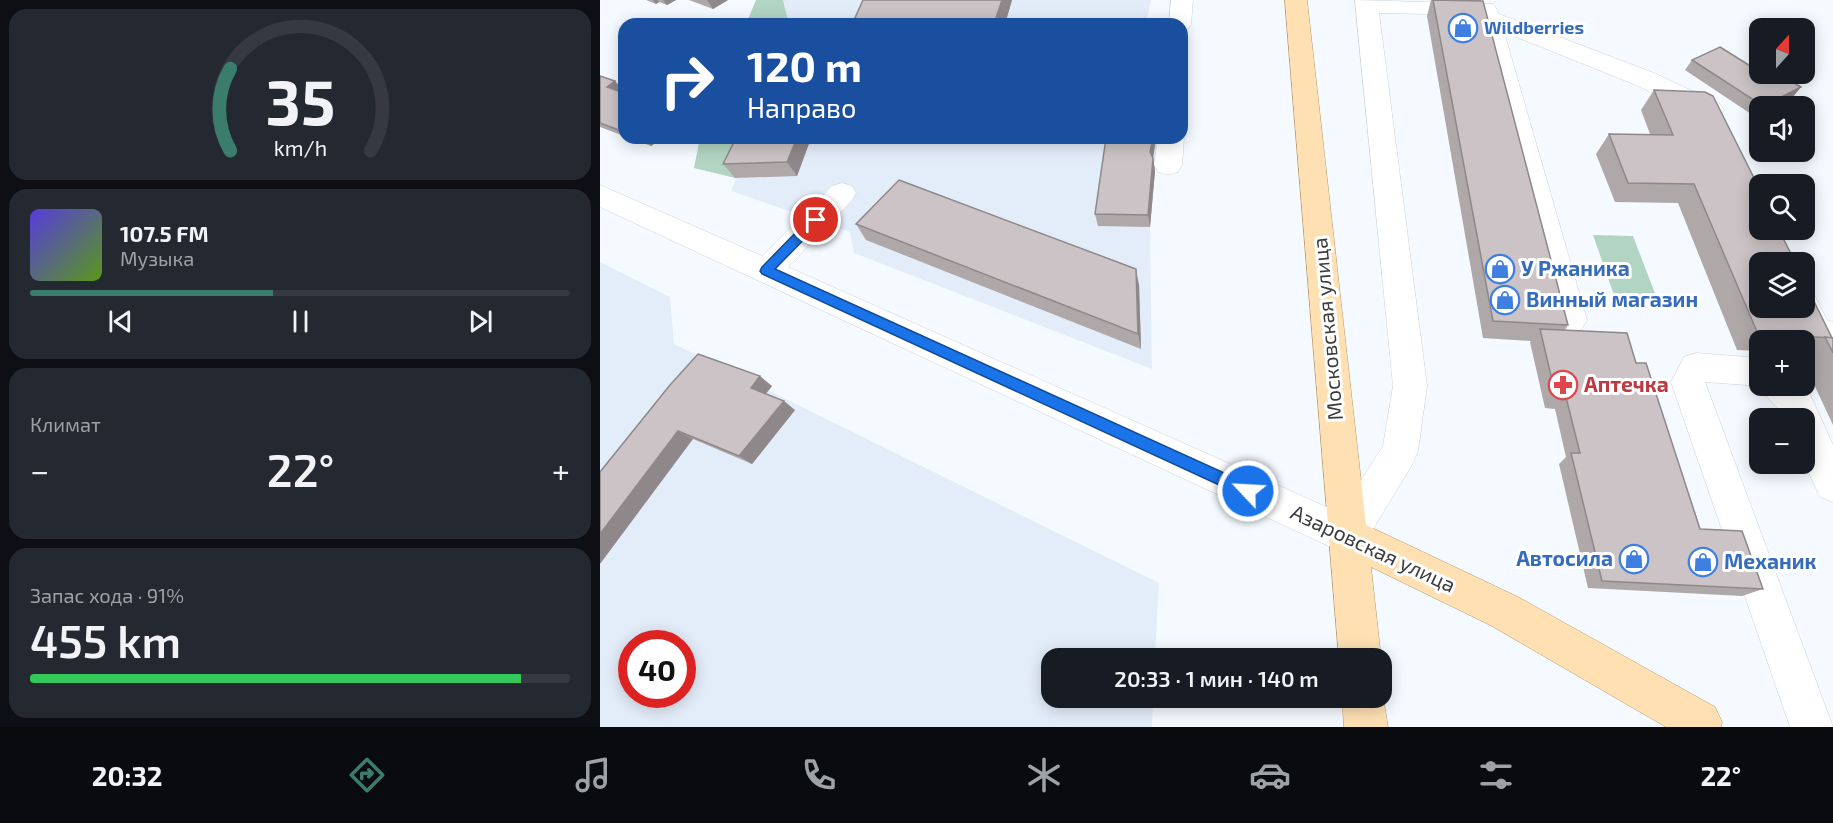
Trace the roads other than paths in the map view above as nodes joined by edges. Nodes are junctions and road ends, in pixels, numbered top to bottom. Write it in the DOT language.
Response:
graph roads {
  1 [pos="1182,0"];
  2 [pos="1296,0"];
  3 [pos="1366,3"];
  4 [pos="1486,9"];
  5 [pos="1180,18"];
  6 [pos="1720,131"];
  7 [pos="1170,144"];
  8 [pos="1168,165"];
  9 [pos="842,193"];
  10 [pos="600,195"];
  11 [pos="766,271"];
  12 [pos="1810,318"];
  13 [pos="1570,320"];
  14 [pos="1833,335"];
  15 [pos="1749,371"];
  16 [pos="1790,396"];
  17 [pos="1799,408"];
  18 [pos="1815,445"];
  19 [pos="1833,485"];
  20 [pos="1348,536"];
  21 [pos="1359,648"];
  22 [pos="1364,708"];
  23 [pos="1703,725"];
  24 [pos="1366,727"];
  25 [pos="1812,727"];
  1 -- 5 [label="street"];
  2 -- 20 [label="main road, Московская улица"];
  3 -- 4 [label="street"];
  3 -- 20 [label="street"];
  4 -- 6 [label="street"];
  4 -- 13 [label="street"];
  7 -- 8 [label="street"];
  9 -- 11 [label="street"];
  10 -- 11 [label="street, Азаровская улица"];
  11 -- 20 [label="street, Азаровская улица"];
  12 -- 14 [label="street"];
  15 -- 25 [label="street"];
  16 -- 17 [label="street"];
  18 -- 19 [label="street"];
  20 -- 21 [label="main road, Московская улица"];
  20 -- 23 [label="main road, Азаровская улица"];
  22 -- 24 [label="main road"];
}
